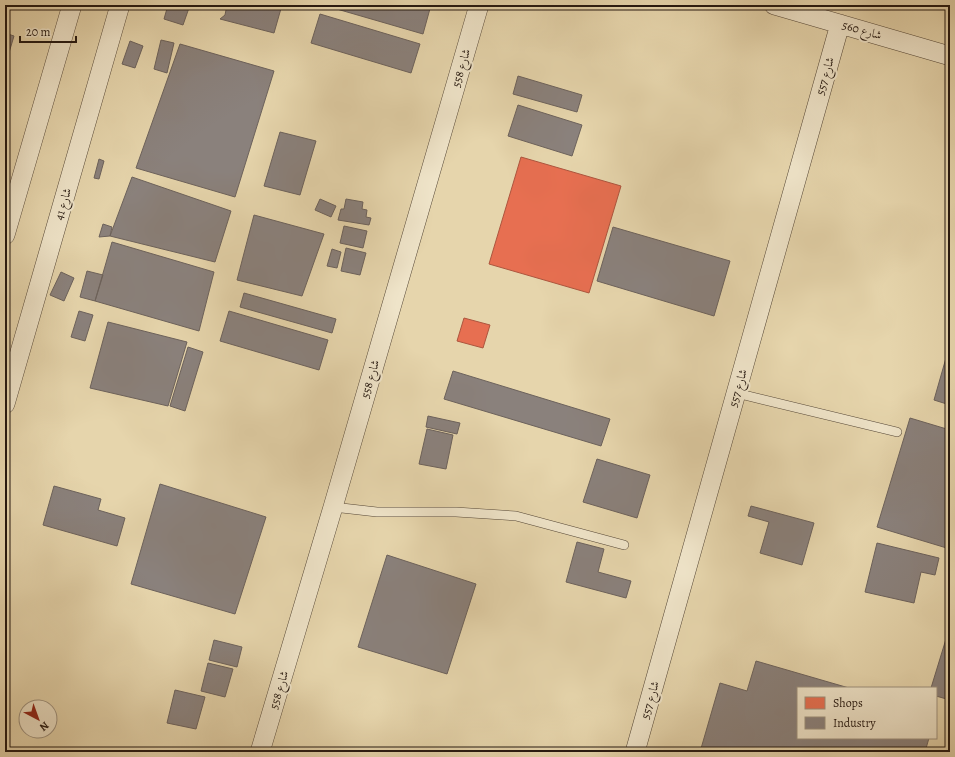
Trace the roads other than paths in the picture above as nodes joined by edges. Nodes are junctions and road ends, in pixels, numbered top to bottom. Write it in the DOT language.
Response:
graph roads {
  1 [pos="72,5"];
  2 [pos="120,5"];
  3 [pos="479,5"];
  4 [pos="774,5"];
  5 [pos="840,24"];
  6 [pos="950,56"];
  7 [pos="5,235"];
  8 [pos="736,393"];
  9 [pos="5,404"];
  10 [pos="897,432"];
  11 [pos="333,507"];
  12 [pos="624,545"];
  13 [pos="260,752"];
  14 [pos="635,752"];
  1 -- 7 [label="street"];
  2 -- 9 [label="street, شارع 41"];
  3 -- 11 [label="street, شارع 558"];
  4 -- 5 [label="street, شارع 560"];
  5 -- 6 [label="street, شارع 560"];
  5 -- 8 [label="street, شارع 557"];
  8 -- 10 [label="lane"];
  8 -- 14 [label="street, شارع 557"];
  11 -- 12 [label="lane"];
  11 -- 13 [label="street, شارع 558"];
}
